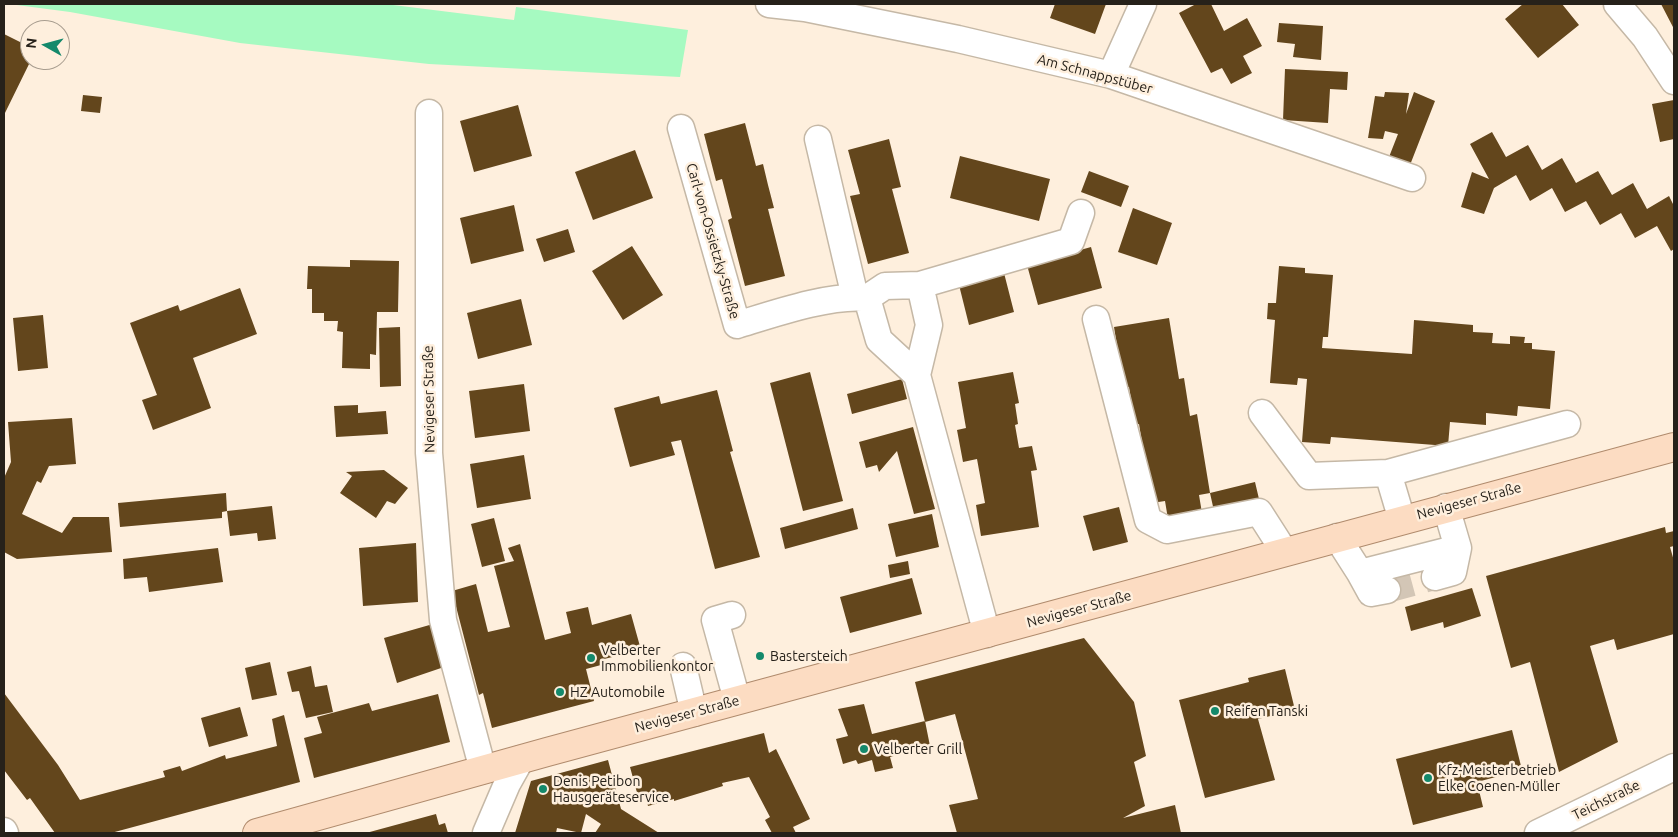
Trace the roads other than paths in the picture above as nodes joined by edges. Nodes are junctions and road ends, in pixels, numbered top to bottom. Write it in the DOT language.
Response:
graph roads {
  1 [pos="769,4"];
  2 [pos="1143,4"];
  3 [pos="1617,4"];
  4 [pos="806,6"];
  5 [pos="1111,75"];
  6 [pos="1671,75"];
  7 [pos="429,113"];
  8 [pos="681,128"];
  9 [pos="818,138"];
  10 [pos="1412,178"];
  11 [pos="1081,213"];
  12 [pos="920,285"];
  13 [pos="861,298"];
  14 [pos="1096,319"];
  15 [pos="917,374"];
  16 [pos="1262,413"];
  17 [pos="1567,424"];
  18 [pos="1674,447"];
  19 [pos="1388,473"];
  20 [pos="1446,507"];
  21 [pos="1402,520"];
  22 [pos="1337,537"];
  23 [pos="1458,548"];
  24 [pos="1284,551"];
  25 [pos="1360,573"];
  26 [pos="1435,577"];
  27 [pos="1387,590"];
  28 [pos="732,615"];
  29 [pos="987,634"];
  30 [pos="684,666"];
  31 [pos="737,700"];
  32 [pos="694,712"];
  33 [pos="521,759"];
  34 [pos="1674,767"];
  35 [pos="482,770"];
  36 [pos="256,833"];
  37 [pos="486,833"];
  38 [pos="1538,833"];
  1 -- 4 [label="street, Am Schnappstüber"];
  2 -- 5 [label="street"];
  3 -- 6 [label="street"];
  4 -- 5 [label="street, Am Schnappstüber"];
  5 -- 10 [label="street, Am Schnappstüber"];
  7 -- 35 [label="street, Nevigeser Straße"];
  8 -- 13 [label="street, Carl-von-Ossietzky-Straße"];
  9 -- 13 [label="street"];
  11 -- 12 [label="street, Carl-von-Ossietzky-Straße"];
  12 -- 13 [label="street, Carl-von-Ossietzky-Straße"];
  12 -- 15 [label="street"];
  13 -- 15 [label="street"];
  14 -- 24 [label="street"];
  15 -- 29 [label="street"];
  16 -- 19 [label="street"];
  17 -- 19 [label="street"];
  18 -- 20 [label="main road, Nevigeser Straße"];
  19 -- 21 [label="street"];
  20 -- 21 [label="main road, Nevigeser Straße"];
  20 -- 23 [label="street"];
  21 -- 22 [label="main road, Nevigeser Straße"];
  22 -- 24 [label="main road, Nevigeser Straße"];
  22 -- 25 [label="street"];
  23 -- 25 [label="street"];
  23 -- 26 [label="street"];
  24 -- 29 [label="main road, Nevigeser Straße"];
  25 -- 27 [label="street"];
  28 -- 31 [label="street"];
  29 -- 31 [label="main road, Nevigeser Straße"];
  30 -- 32 [label="street"];
  31 -- 32 [label="main road, Nevigeser Straße"];
  32 -- 33 [label="main road, Nevigeser Straße"];
  33 -- 35 [label="main road, Nevigeser Straße"];
  33 -- 37 [label="street"];
  34 -- 38 [label="street, Teichstraße"];
  35 -- 36 [label="main road, Nevigeser Straße"];
}
